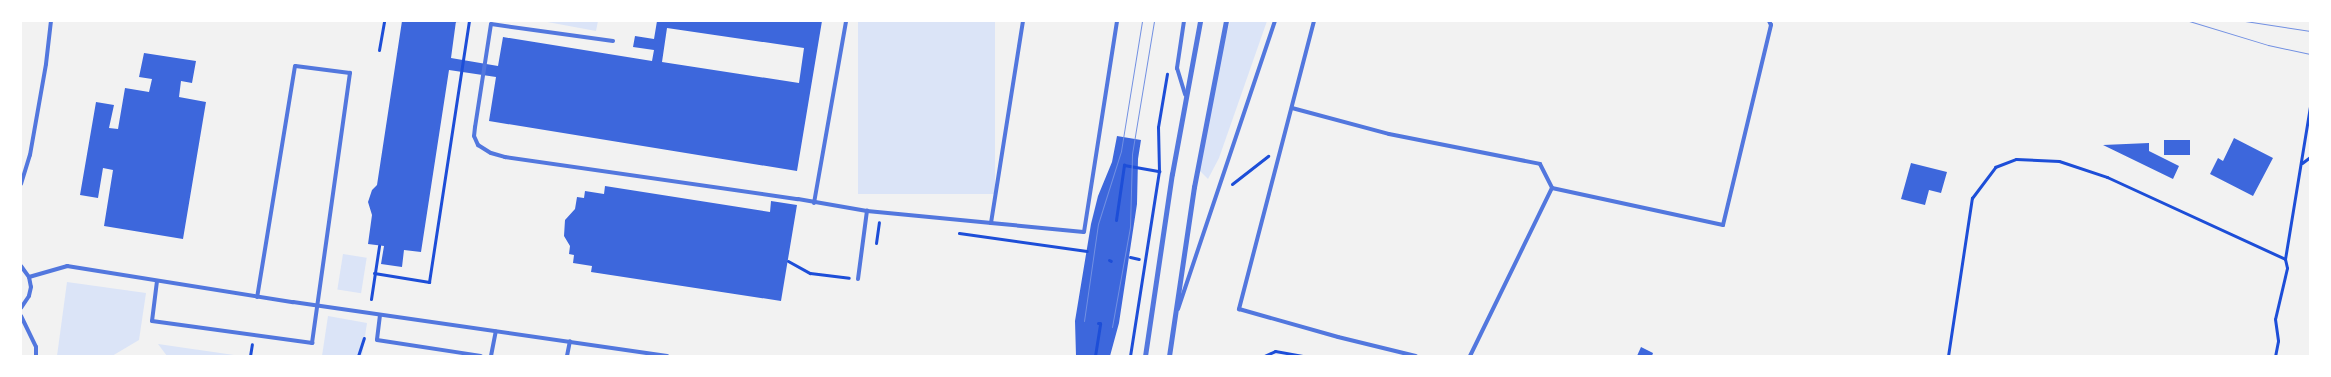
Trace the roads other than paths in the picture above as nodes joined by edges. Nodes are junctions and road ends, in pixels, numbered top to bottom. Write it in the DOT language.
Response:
graph roads {
  1 [pos="51,21"];
  2 [pos="846,21"];
  3 [pos="1023,21"];
  4 [pos="1117,21"];
  5 [pos="1184,21"];
  6 [pos="1200,21"];
  7 [pos="1226,21"];
  8 [pos="1274,21"];
  9 [pos="1314,21"];
  10 [pos="1769,21"];
  11 [pos="492,22"];
  12 [pos="612,41"];
  13 [pos="1186,98"];
  14 [pos="1292,108"];
  15 [pos="21,184"];
  16 [pos="1552,188"];
  17 [pos="814,203"];
  18 [pos="867,211"];
  19 [pos="991,223"];
  20 [pos="21,266"];
  21 [pos="29,277"];
  22 [pos="858,279"];
  23 [pos="157,281"];
  24 [pos="257,297"];
  25 [pos="318,306"];
  26 [pos="21,308"];
  27 [pos="380,315"];
  28 [pos="21,316"];
  29 [pos="1171,330"];
  30 [pos="496,331"];
  31 [pos="570,341"];
  32 [pos="656,355"];
  33 [pos="36,356"];
  34 [pos="481,356"];
  35 [pos="491,356"];
  36 [pos="567,356"];
  37 [pos="667,356"];
  38 [pos="1145,356"];
  39 [pos="1169,356"];
  40 [pos="1416,356"];
  41 [pos="1470,356"];
  1 -- 15 [label="lane"];
  2 -- 17 [label="lane"];
  3 -- 19 [label="lane"];
  4 -- 19 [label="lane"];
  5 -- 13 [label="lane"];
  6 -- 13 [label="street"];
  7 -- 29 [label="street"];
  8 -- 29 [label="lane"];
  9 -- 14 [label="lane"];
  10 -- 16 [label="lane"];
  11 -- 12 [label="lane"];
  11 -- 17 [label="lane"];
  13 -- 38 [label="street"];
  14 -- 16 [label="lane"];
  14 -- 40 [label="lane"];
  16 -- 41 [label="lane"];
  17 -- 18 [label="lane"];
  18 -- 19 [label="lane"];
  18 -- 22 [label="lane"];
  20 -- 21 [label="lane"];
  21 -- 23 [label="lane"];
  21 -- 26 [label="lane"];
  23 -- 24 [label="lane"];
  23 -- 25 [label="lane"];
  24 -- 25 [label="lane"];
  24 -- 25 [label="lane"];
  25 -- 27 [label="lane"];
  27 -- 30 [label="lane"];
  27 -- 34 [label="lane"];
  28 -- 33 [label="lane"];
  29 -- 39 [label="street"];
  30 -- 31 [label="lane"];
  30 -- 35 [label="lane"];
  31 -- 32 [label="lane"];
  31 -- 36 [label="lane"];
  32 -- 37 [label="lane"];
}
